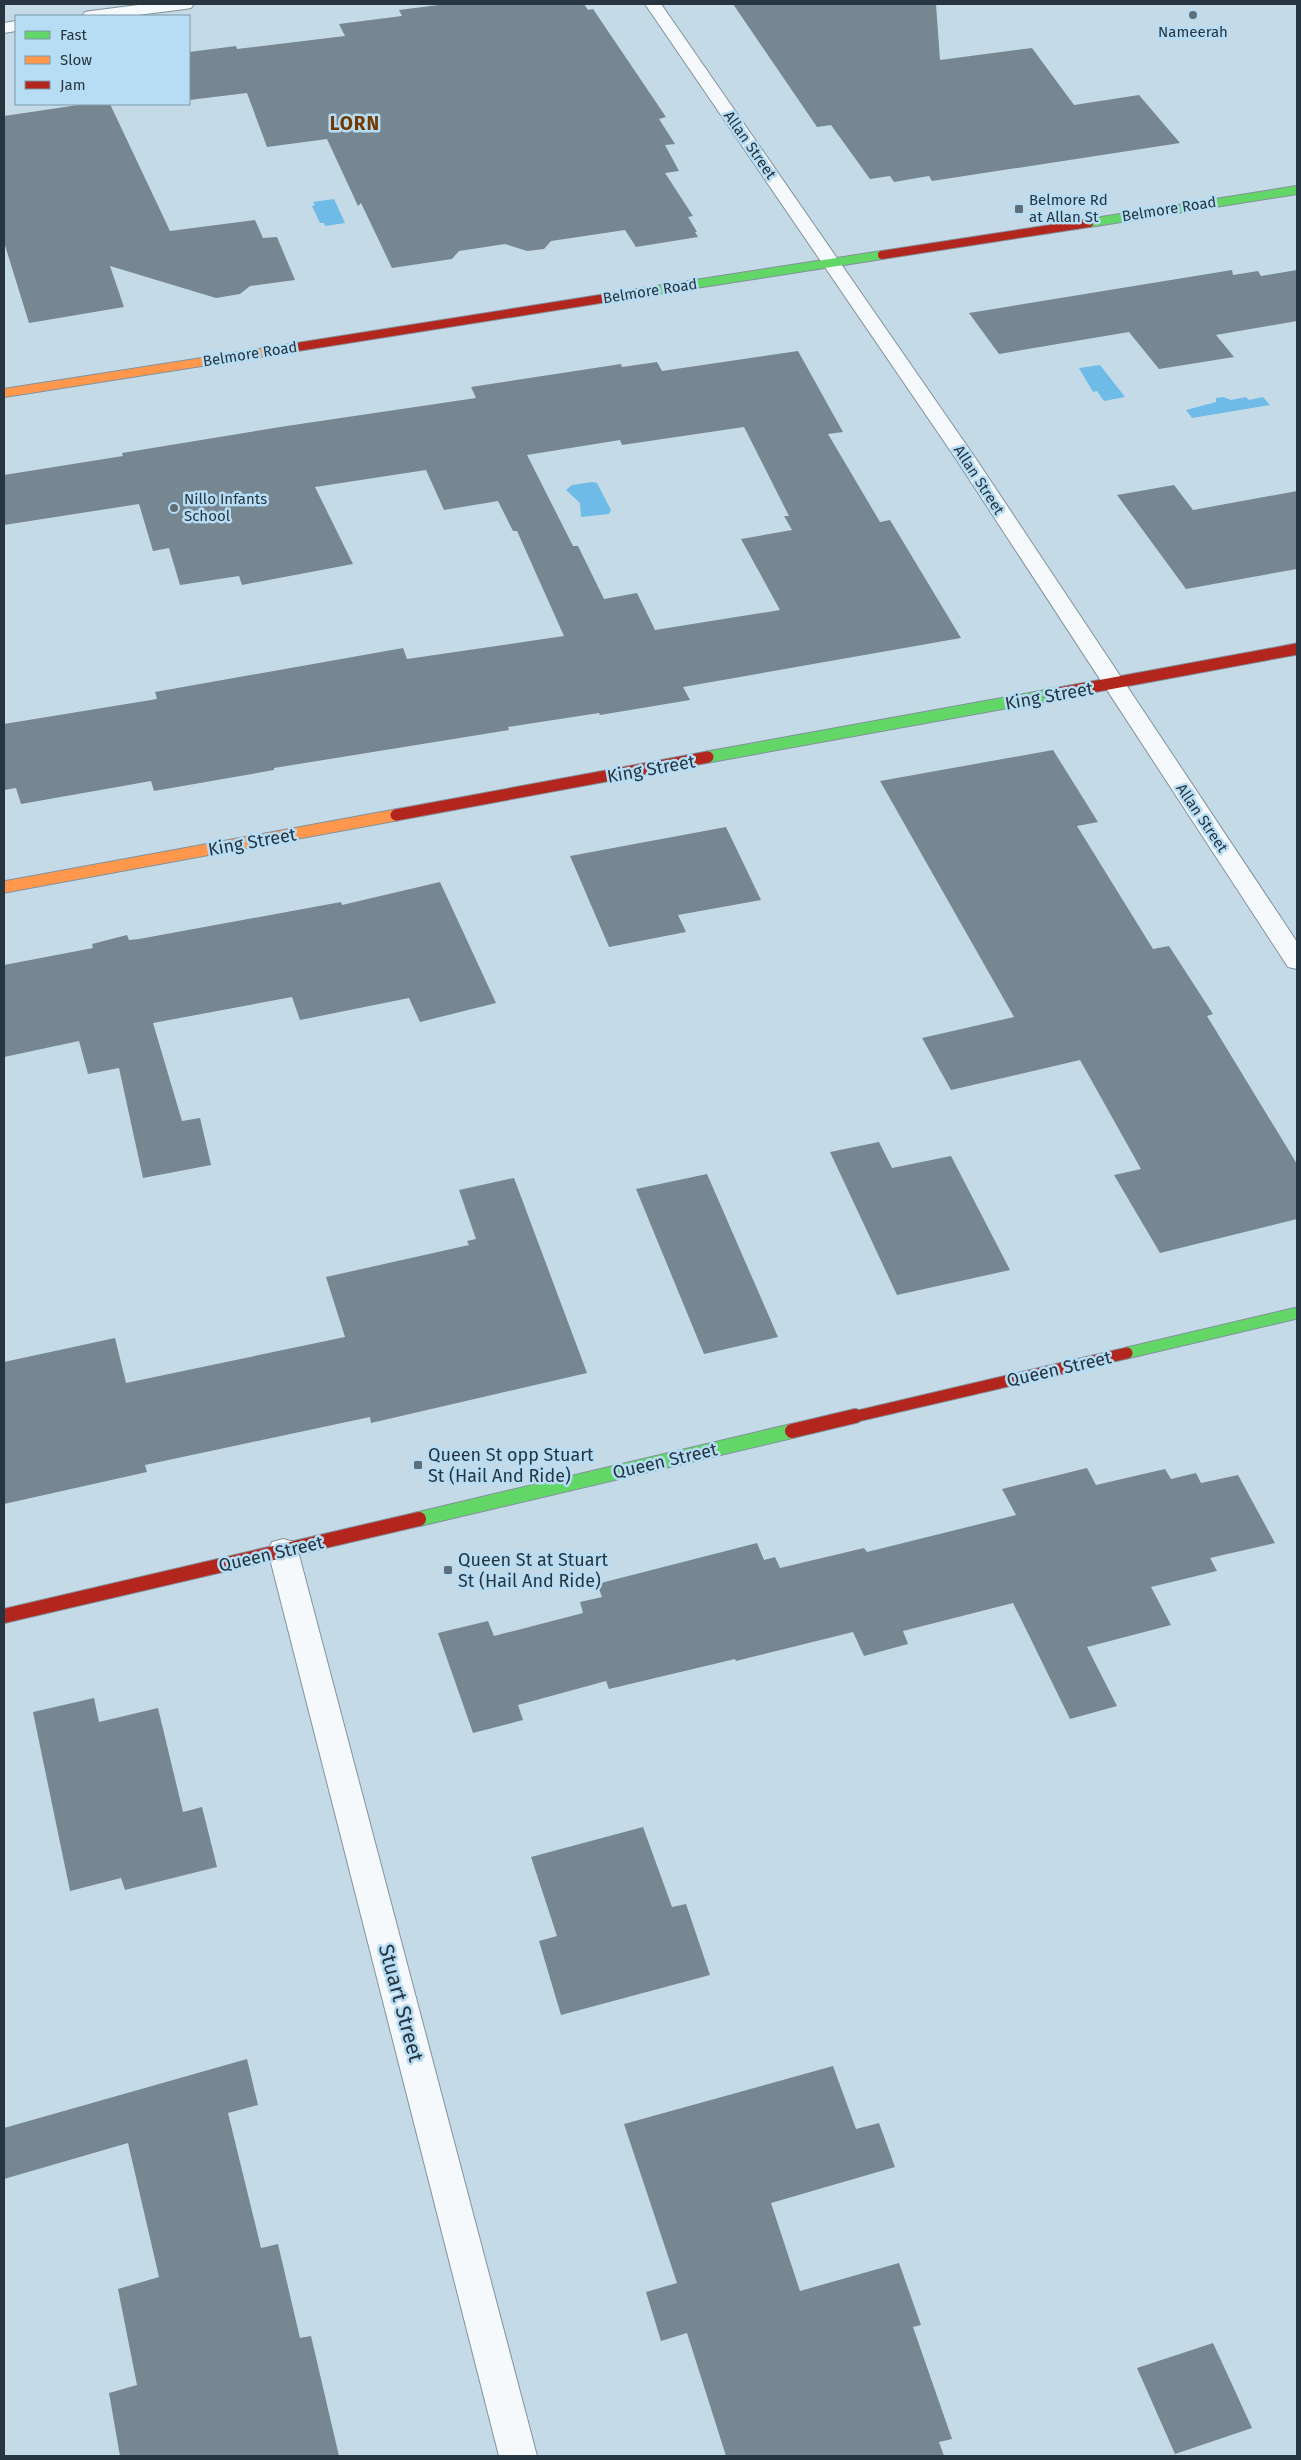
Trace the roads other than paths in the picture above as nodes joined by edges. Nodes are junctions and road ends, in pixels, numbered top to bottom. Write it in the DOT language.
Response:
graph roads {
  1 [pos="185,4"];
  2 [pos="653,4"];
  3 [pos="99,15"];
  4 [pos="1297,190"];
  5 [pos="832,262"];
  6 [pos="4,393"];
  7 [pos="1297,649"];
  8 [pos="1112,684"];
  9 [pos="4,888"];
  10 [pos="1297,961"];
  11 [pos="1297,1313"];
  12 [pos="283,1551"];
  13 [pos="4,1616"];
  14 [pos="518,2456"];
  1 -- 3 [label="street"];
  2 -- 5 [label="street, Allan Street"];
  4 -- 5 [label="street, Belmore Road"];
  5 -- 6 [label="street, Belmore Road"];
  5 -- 8 [label="street, Allan Street"];
  7 -- 8 [label="street, King Street"];
  8 -- 9 [label="street, King Street"];
  8 -- 10 [label="street, Allan Street"];
  11 -- 12 [label="street, Queen Street"];
  12 -- 13 [label="street, Queen Street"];
  12 -- 14 [label="street, Stuart Street"];
}
